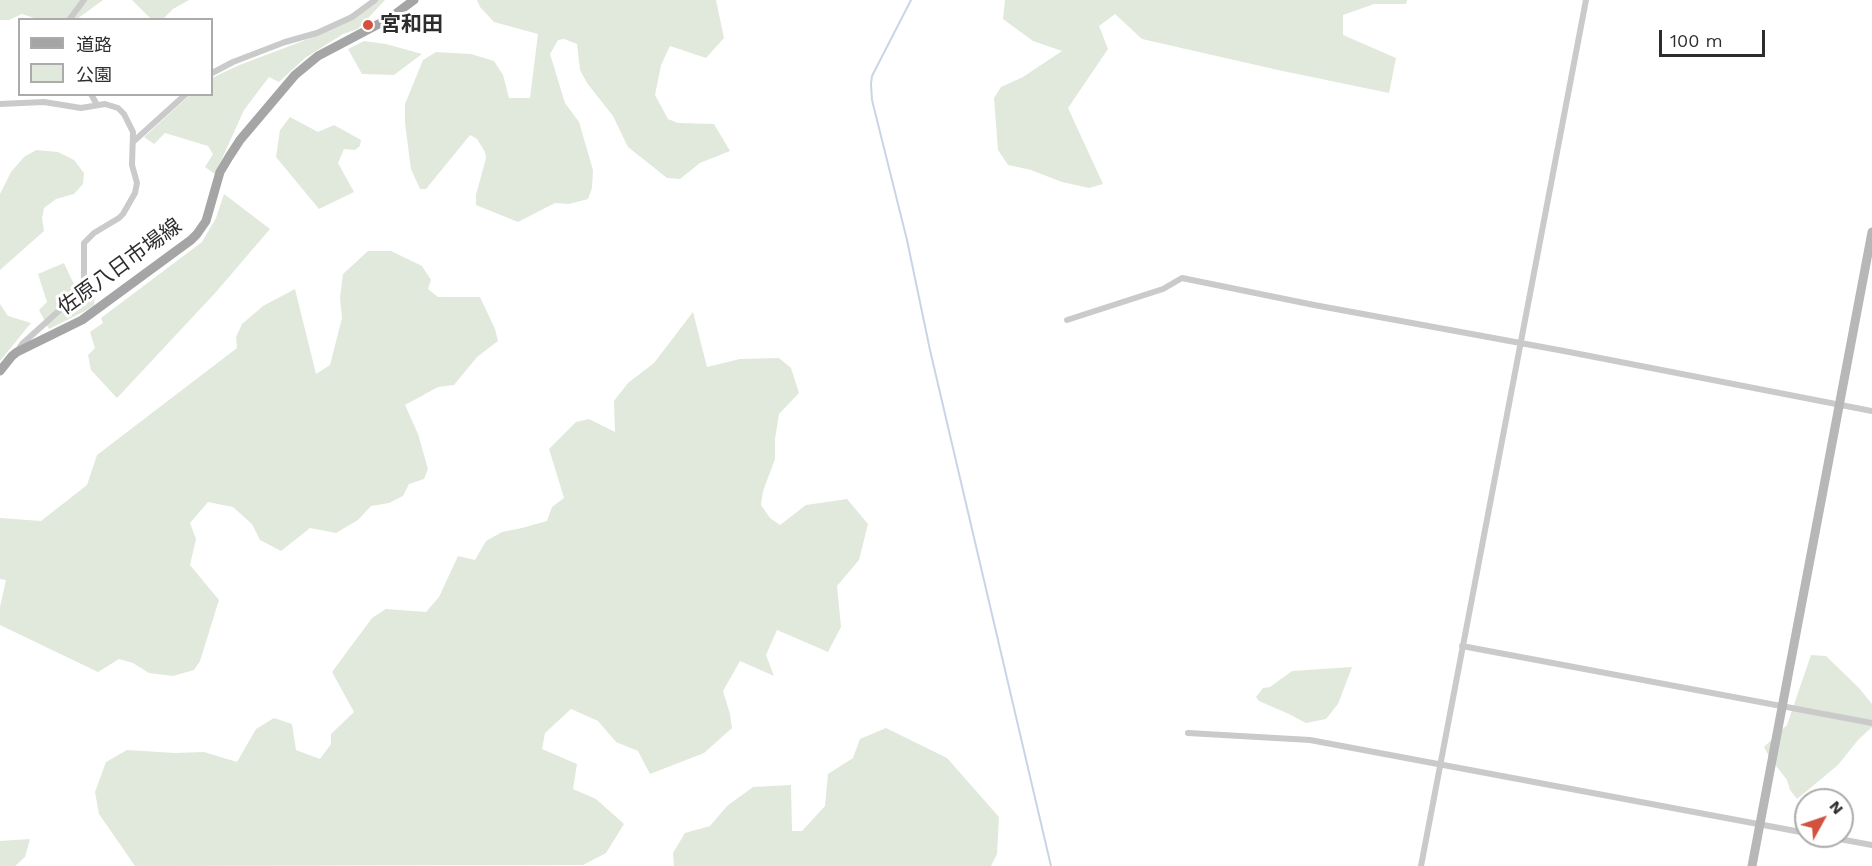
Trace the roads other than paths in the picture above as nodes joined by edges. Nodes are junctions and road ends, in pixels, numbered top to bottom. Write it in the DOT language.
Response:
graph roads {
  1 [pos="84,0"];
  2 [pos="375,0"];
  3 [pos="414,0"];
  4 [pos="1586,0"];
  5 [pos="70,18"];
  6 [pos="213,73"];
  7 [pos="92,96"];
  8 [pos="184,96"];
  9 [pos="0,104"];
  10 [pos="97,105"];
  11 [pos="134,141"];
  12 [pos="1872,232"];
  13 [pos="1067,320"];
  14 [pos="1521,343"];
  15 [pos="17,352"];
  16 [pos="0,372"];
  17 [pos="1839,404"];
  18 [pos="1872,411"];
  19 [pos="1462,646"];
  20 [pos="1782,707"];
  21 [pos="1872,723"];
  22 [pos="1188,733"];
  23 [pos="1440,763"];
  24 [pos="1760,825"];
  25 [pos="1794,831"];
  26 [pos="1854,842"];
  27 [pos="1872,845"];
  28 [pos="1421,866"];
  29 [pos="1752,866"];
  1 -- 5 [label="street"];
  2 -- 6 [label="street"];
  3 -- 15 [label="main road, 佐原八日市場線"];
  4 -- 14 [label="street"];
  7 -- 10 [label="street"];
  8 -- 11 [label="street"];
  9 -- 10 [label="street"];
  10 -- 11 [label="street"];
  11 -- 15 [label="street"];
  12 -- 17 [label="street"];
  13 -- 14 [label="street"];
  14 -- 17 [label="street"];
  14 -- 19 [label="street"];
  15 -- 16 [label="main road, 佐原八日市場線"];
  17 -- 18 [label="street"];
  17 -- 20 [label="street"];
  19 -- 20 [label="street"];
  19 -- 23 [label="street"];
  20 -- 21 [label="street"];
  20 -- 24 [label="street"];
  22 -- 23 [label="street"];
  23 -- 24 [label="street"];
  23 -- 28 [label="street"];
  24 -- 25 [label="street"];
  24 -- 29 [label="street"];
  26 -- 27 [label="street"];
}
